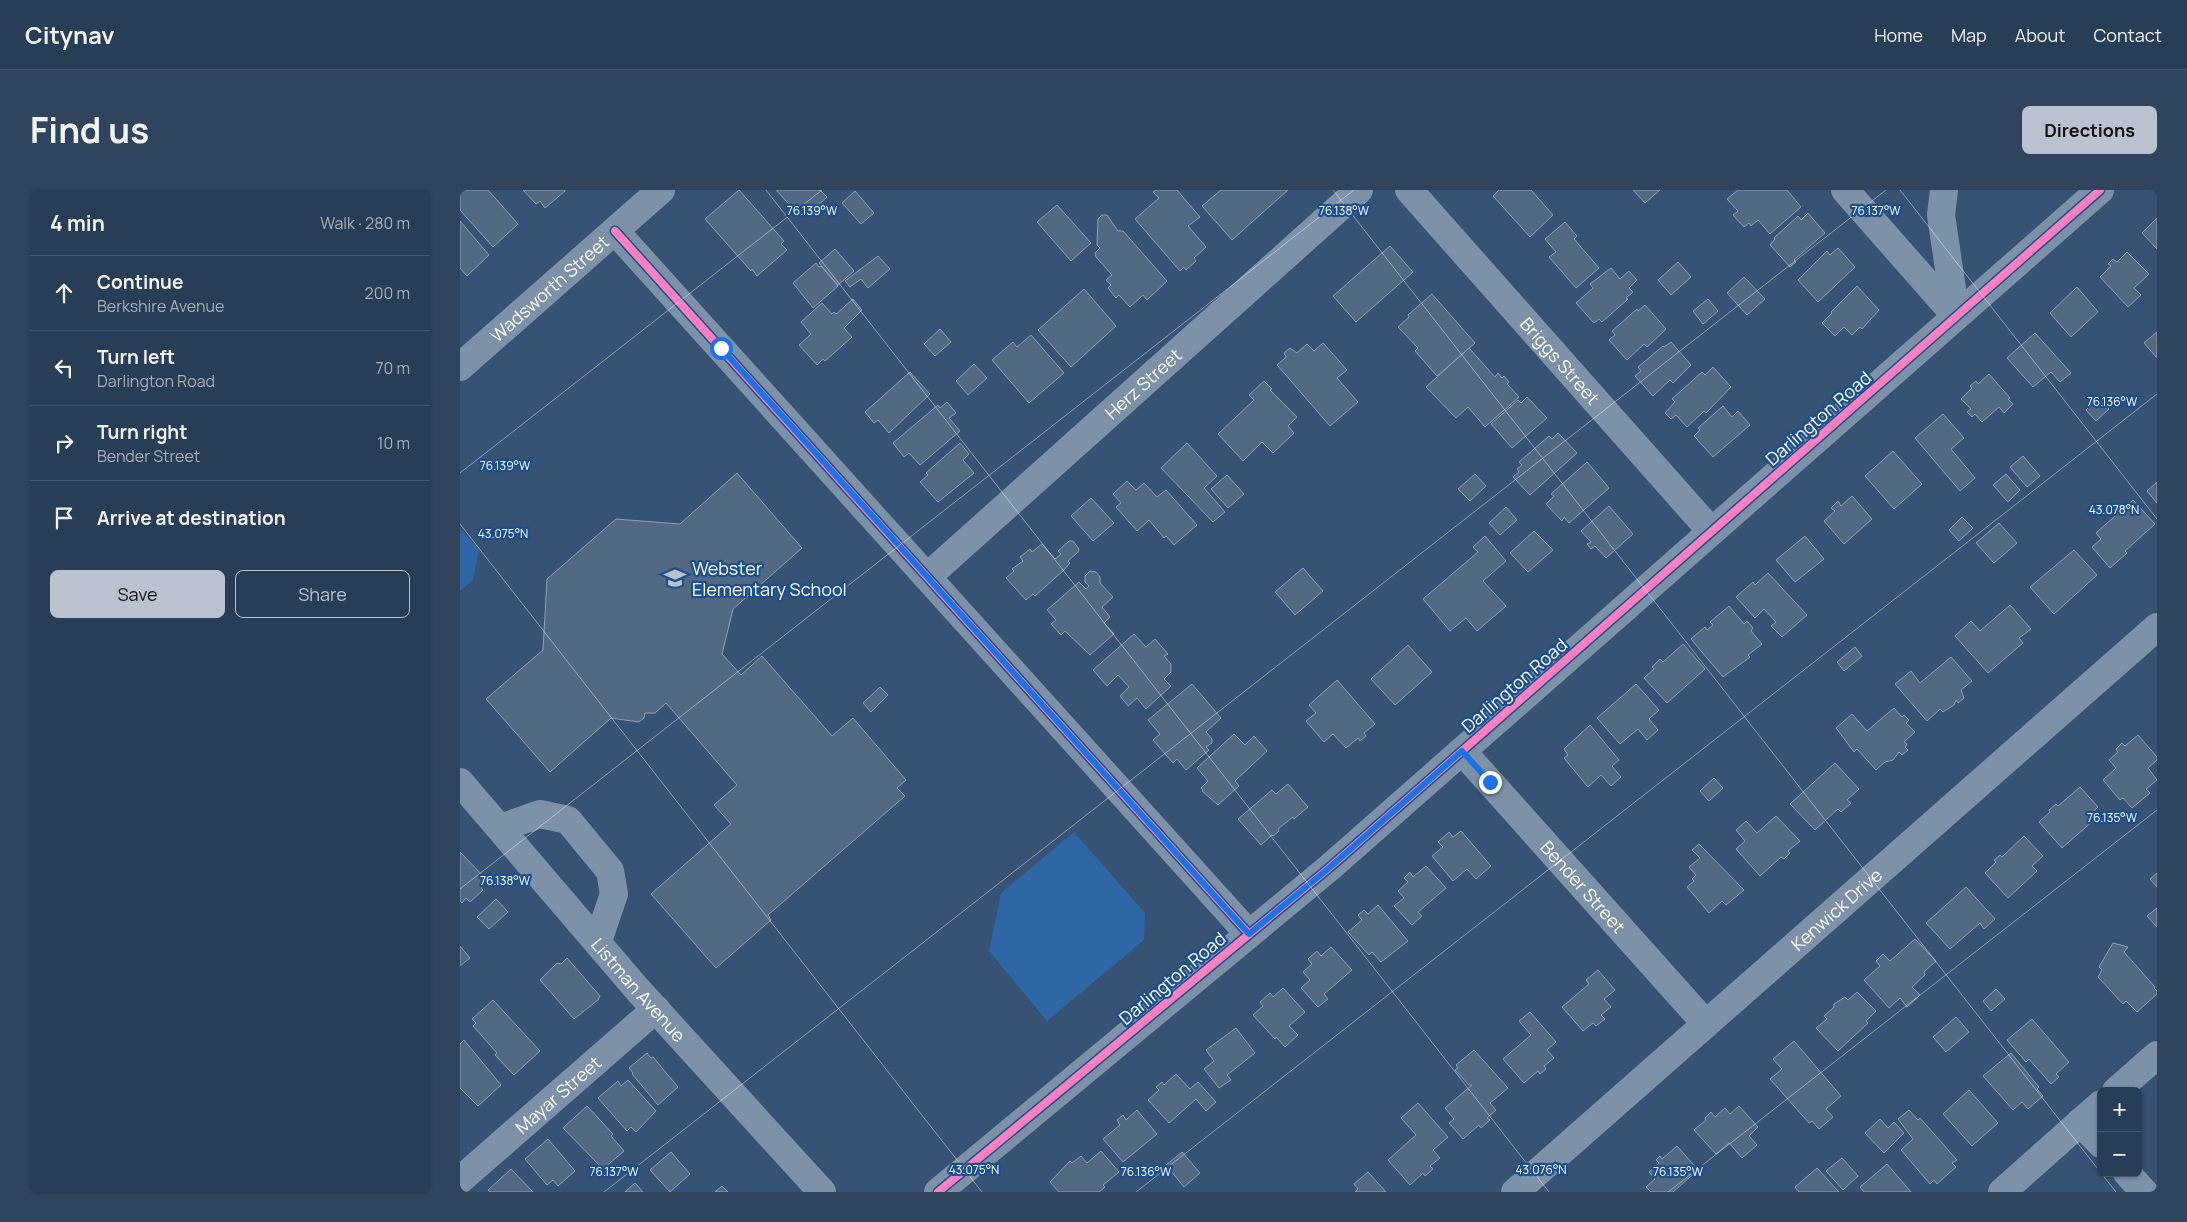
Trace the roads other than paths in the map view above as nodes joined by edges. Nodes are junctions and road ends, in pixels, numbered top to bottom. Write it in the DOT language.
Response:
graph roads {
  1 [pos="1359,190"];
  2 [pos="1409,190"];
  3 [pos="1846,190"];
  4 [pos="1944,190"];
  5 [pos="2100,190"];
  6 [pos="656,192"];
  7 [pos="615,231"];
  8 [pos="1956,316"];
  9 [pos="460,367"];
  10 [pos="1711,531"];
  11 [pos="927,577"];
  12 [pos="2157,627"];
  13 [pos="1462,751"];
  14 [pos="461,783"];
  15 [pos="501,828"];
  16 [pos="1249,934"];
  17 [pos="598,941"];
  18 [pos="656,1009"];
  19 [pos="1706,1024"];
  20 [pos="2157,1055"];
  21 [pos="2121,1087"];
  22 [pos="2097,1107"];
  23 [pos="2080,1122"];
  24 [pos="2097,1140"];
  25 [pos="2131,1177"];
  26 [pos="460,1180"];
  27 [pos="822,1192"];
  28 [pos="938,1192"];
  29 [pos="1515,1192"];
  30 [pos="2002,1192"];
  31 [pos="2144,1192"];
  1 -- 11 [label="street, Herz Street"];
  2 -- 10 [label="street, Briggs Street"];
  3 -- 8 [label="street"];
  4 -- 8 [label="street"];
  5 -- 8 [label="street, Darlington Road"];
  6 -- 7 [label="street, Wadsworth Street"];
  7 -- 9 [label="street, Wadsworth Street"];
  7 -- 11 [label="street"];
  8 -- 10 [label="street, Darlington Road"];
  10 -- 13 [label="street, Darlington Road"];
  11 -- 16 [label="street"];
  12 -- 19 [label="street, Kenwick Drive"];
  13 -- 16 [label="street, Darlington Road"];
  13 -- 19 [label="street, Bender Street"];
  14 -- 15 [label="street, Listman Avenue"];
  15 -- 17 [label="street, Listman Avenue"];
  15 -- 17 [label="street"];
  16 -- 28 [label="street, Darlington Road"];
  17 -- 18 [label="street, Listman Avenue"];
  18 -- 26 [label="street, Mayar Street"];
  18 -- 27 [label="street, Listman Avenue"];
  19 -- 29 [label="street, Kenwick Drive"];
  20 -- 21 [label="street"];
  22 -- 23 [label="street"];
  23 -- 24 [label="street"];
  23 -- 30 [label="street"];
  25 -- 31 [label="street"];
}
